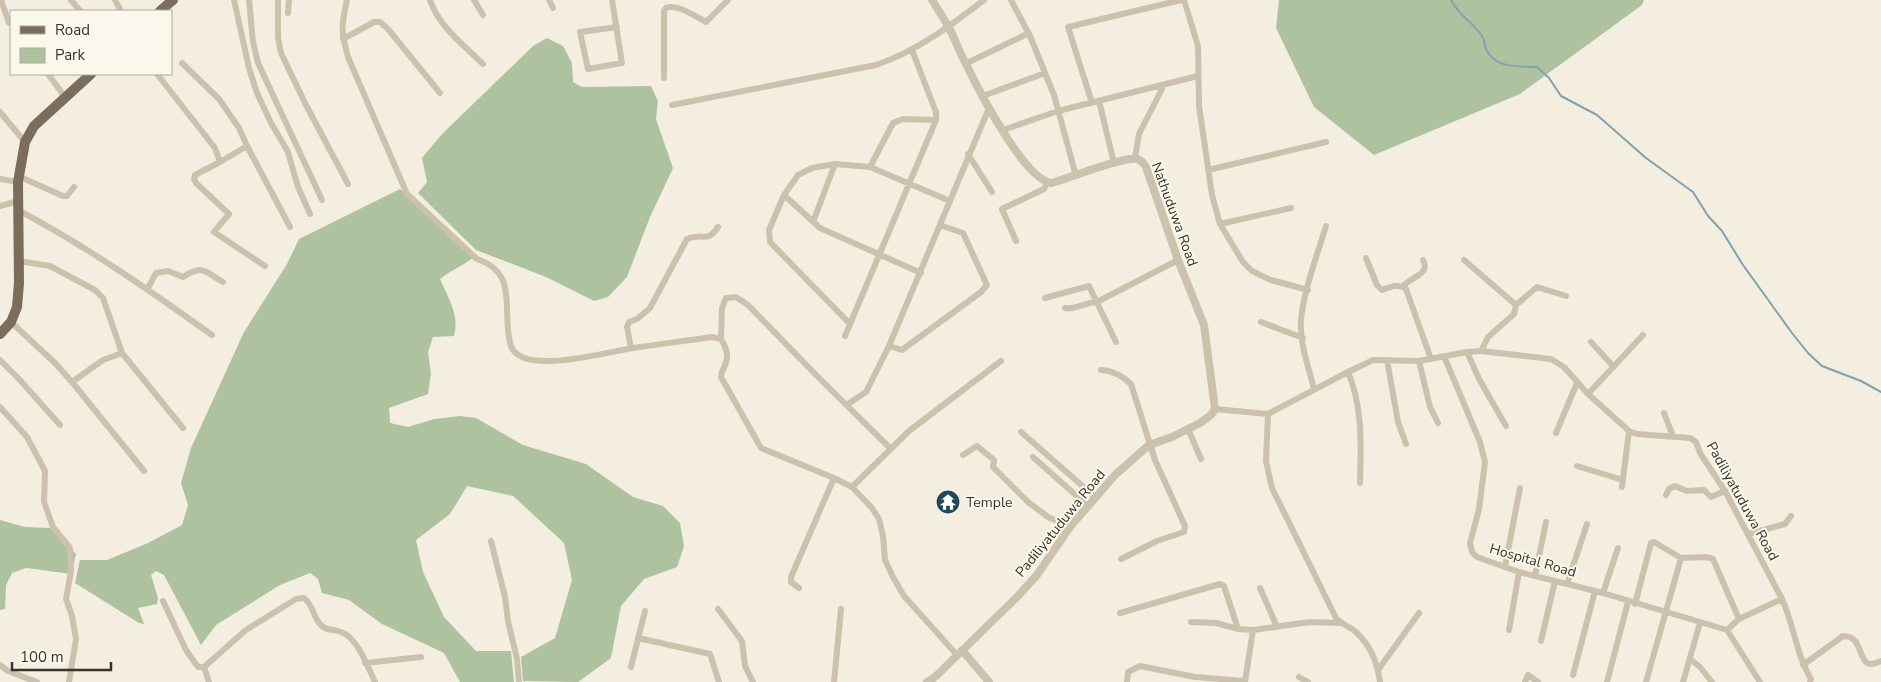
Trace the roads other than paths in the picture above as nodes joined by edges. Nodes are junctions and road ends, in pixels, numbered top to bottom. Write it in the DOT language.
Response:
graph roads {
  1 [pos="2,0"];
  2 [pos="71,0"];
  3 [pos="174,0"];
  4 [pos="234,0"];
  5 [pos="249,0"];
  6 [pos="278,0"];
  7 [pos="289,0"];
  8 [pos="347,0"];
  9 [pos="430,0"];
  10 [pos="474,0"];
  11 [pos="549,0"];
  12 [pos="612,0"];
  13 [pos="728,0"];
  14 [pos="932,0"];
  15 [pos="984,0"];
  16 [pos="1012,0"];
  17 [pos="1182,0"];
  18 [pos="553,8"];
  19 [pos="79,10"];
  20 [pos="161,10"];
  21 [pos="288,13"];
  22 [pos="0,14"];
  23 [pos="483,15"];
  24 [pos="10,24"];
  25 [pos="618,27"];
  26 [pos="949,27"];
  27 [pos="1029,33"];
  28 [pos="343,39"];
  29 [pos="912,50"];
  30 [pos="182,63"];
  31 [pos="483,64"];
  32 [pos="965,64"];
  33 [pos="1045,72"];
  34 [pos="49,75"];
  35 [pos="91,75"];
  36 [pos="158,75"];
  37 [pos="1198,76"];
  38 [pos="664,78"];
  39 [pos="1164,85"];
  40 [pos="440,92"];
  41 [pos="983,96"];
  42 [pos="65,97"];
  43 [pos="1099,101"];
  44 [pos="1092,103"];
  45 [pos="672,105"];
  46 [pos="989,108"];
  47 [pos="1058,111"];
  48 [pos="0,112"];
  49 [pos="936,120"];
  50 [pos="1003,130"];
  51 [pos="25,142"];
  52 [pos="1326,142"];
  53 [pos="247,146"];
  54 [pos="968,154"];
  55 [pos="1135,158"];
  56 [pos="220,162"];
  57 [pos="1114,163"];
  58 [pos="835,164"];
  59 [pos="870,167"];
  60 [pos="1208,170"];
  61 [pos="1076,176"];
  62 [pos="0,179"];
  63 [pos="18,179"];
  64 [pos="909,182"];
  65 [pos="1047,183"];
  66 [pos="348,184"];
  67 [pos="74,187"];
  68 [pos="992,192"];
  69 [pos="784,195"];
  70 [pos="322,200"];
  71 [pos="950,201"];
  72 [pos="1,204"];
  73 [pos="17,206"];
  74 [pos="1292,208"];
  75 [pos="310,214"];
  76 [pos="813,222"];
  77 [pos="1220,224"];
  78 [pos="940,225"];
  79 [pos="1326,226"];
  80 [pos="290,227"];
  81 [pos="718,227"];
  82 [pos="1016,241"];
  83 [pos="879,255"];
  84 [pos="1366,258"];
  85 [pos="1178,260"];
  86 [pos="1423,260"];
  87 [pos="1464,260"];
  88 [pos="19,261"];
  89 [pos="265,266"];
  90 [pos="921,273"];
  91 [pos="223,282"];
  92 [pos="1403,286"];
  93 [pos="148,288"];
  94 [pos="1308,290"];
  95 [pos="1566,296"];
  96 [pos="1045,298"];
  97 [pos="1097,302"];
  98 [pos="1516,305"];
  99 [pos="1065,308"];
  100 [pos="11,322"];
  101 [pos="1261,322"];
  102 [pos="850,324"];
  103 [pos="0,334"];
  104 [pos="1643,334"];
  105 [pos="212,335"];
  106 [pos="845,336"];
  107 [pos="1302,338"];
  108 [pos="720,339"];
  109 [pos="1116,342"];
  110 [pos="1591,342"];
  111 [pos="889,346"];
  112 [pos="631,348"];
  113 [pos="1481,351"];
  114 [pos="1467,352"];
  115 [pos="122,353"];
  116 [pos="1444,356"];
  117 [pos="1431,359"];
  118 [pos="0,360"];
  119 [pos="1387,360"];
  120 [pos="1001,361"];
  121 [pos="1419,362"];
  122 [pos="1613,366"];
  123 [pos="1101,370"];
  124 [pos="1348,372"];
  125 [pos="72,382"];
  126 [pos="1576,383"];
  127 [pos="1314,389"];
  128 [pos="1588,394"];
  129 [pos="848,404"];
  130 [pos="0,407"];
  131 [pos="1215,409"];
  132 [pos="1664,413"];
  133 [pos="1268,414"];
  134 [pos="1438,423"];
  135 [pos="60,425"];
  136 [pos="1506,426"];
  137 [pos="183,428"];
  138 [pos="1188,429"];
  139 [pos="1629,431"];
  140 [pos="1021,432"];
  141 [pos="1556,433"];
  142 [pos="1673,436"];
  143 [pos="1406,444"];
  144 [pos="1149,445"];
  145 [pos="891,448"];
  146 [pos="963,455"];
  147 [pos="1033,457"];
  148 [pos="1201,459"];
  149 [pos="1577,466"];
  150 [pos="144,471"];
  151 [pos="834,478"];
  152 [pos="1360,483"];
  153 [pos="852,487"];
  154 [pos="1520,488"];
  155 [pos="1725,491"];
  156 [pos="1666,494"];
  157 [pos="1095,497"];
  158 [pos="1088,506"];
  159 [pos="1792,516"];
  160 [pos="1546,522"];
  161 [pos="1587,524"];
  162 [pos="1070,527"];
  163 [pos="1748,534"];
  164 [pos="491,541"];
  165 [pos="1618,548"];
  166 [pos="1681,558"];
  167 [pos="1121,559"];
  168 [pos="1506,566"];
  169 [pos="1519,572"];
  170 [pos="1535,576"];
  171 [pos="1555,581"];
  172 [pos="1567,584"];
  173 [pos="800,588"];
  174 [pos="1260,588"];
  175 [pos="1595,591"];
  176 [pos="1603,593"];
  177 [pos="1782,599"];
  178 [pos="163,602"];
  179 [pos="1632,603"];
  180 [pos="718,609"];
  181 [pos="841,609"];
  182 [pos="645,612"];
  183 [pos="1665,612"];
  184 [pos="1419,613"];
  185 [pos="1120,614"];
  186 [pos="1739,619"];
  187 [pos="1190,622"];
  188 [pos="1341,622"];
  189 [pos="1700,623"];
  190 [pos="1277,626"];
  191 [pos="1238,629"];
  192 [pos="1253,630"];
  193 [pos="1509,630"];
  194 [pos="1727,630"];
  195 [pos="638,638"];
  196 [pos="1541,641"];
  197 [pos="960,652"];
  198 [pos="421,657"];
  199 [pos="1690,659"];
  200 [pos="1881,661"];
  201 [pos="365,663"];
  202 [pos="0,665"];
  203 [pos="1803,665"];
  204 [pos="204,667"];
  205 [pos="631,667"];
  206 [pos="1378,670"];
  207 [pos="1573,675"];
  208 [pos="1298,677"];
  209 [pos="1245,681"];
  210 [pos="37,682"];
  211 [pos="69,682"];
  212 [pos="209,682"];
  213 [pos="375,682"];
  214 [pos="519,682"];
  215 [pos="719,682"];
  216 [pos="753,682"];
  217 [pos="834,682"];
  218 [pos="927,682"];
  219 [pos="989,682"];
  220 [pos="1127,682"];
  221 [pos="1308,682"];
  222 [pos="1380,682"];
  223 [pos="1524,682"];
  224 [pos="1538,682"];
  225 [pos="1607,682"];
  226 [pos="1646,682"];
  227 [pos="1684,682"];
  228 [pos="1712,682"];
  229 [pos="1760,682"];
  230 [pos="1810,682"];
  1 -- 24 [label="street"];
  2 -- 19 [label="street"];
  3 -- 20 [label="main road"];
  4 -- 75 [label="street"];
  5 -- 70 [label="street"];
  6 -- 66 [label="street"];
  7 -- 21 [label="street"];
  8 -- 28 [label="street"];
  9 -- 31 [label="street"];
  10 -- 23 [label="street"];
  11 -- 18 [label="street"];
  12 -- 25 [label="street"];
  13 -- 38 [label="street"];
  14 -- 26 [label="street"];
  15 -- 26 [label="street"];
  16 -- 27 [label="street"];
  17 -- 37 [label="street"];
  17 -- 44 [label="street"];
  22 -- 24 [label="street"];
  25 -- 25 [label="street"];
  26 -- 29 [label="street"];
  26 -- 32 [label="street"];
  27 -- 32 [label="street"];
  27 -- 33 [label="street"];
  28 -- 40 [label="street"];
  28 -- 112 [label="street"];
  29 -- 45 [label="street"];
  29 -- 49 [label="street"];
  30 -- 53 [label="street"];
  32 -- 41 [label="street"];
  33 -- 41 [label="street"];
  33 -- 47 [label="street"];
  34 -- 42 [label="street"];
  35 -- 42 [label="main road"];
  36 -- 56 [label="street"];
  37 -- 39 [label="street"];
  37 -- 60 [label="street"];
  39 -- 43 [label="street"];
  39 -- 55 [label="street"];
  41 -- 46 [label="street"];
  42 -- 51 [label="main road"];
  43 -- 44 [label="street"];
  43 -- 57 [label="street"];
  44 -- 47 [label="street"];
  46 -- 50 [label="street"];
  46 -- 54 [label="street"];
  47 -- 50 [label="street"];
  47 -- 61 [label="street"];
  48 -- 51 [label="street"];
  49 -- 59 [label="street"];
  49 -- 64 [label="street"];
  50 -- 65 [label="street"];
  51 -- 63 [label="main road"];
  52 -- 60 [label="street"];
  53 -- 56 [label="street"];
  53 -- 80 [label="street"];
  54 -- 68 [label="street"];
  54 -- 71 [label="street"];
  55 -- 57 [label="street, Nathuduwa Road"];
  55 -- 85 [label="street, Nathuduwa Road"];
  56 -- 89 [label="street"];
  57 -- 61 [label="street, Nathuduwa Road"];
  58 -- 59 [label="street"];
  58 -- 69 [label="street"];
  58 -- 76 [label="street"];
  59 -- 64 [label="street"];
  60 -- 77 [label="street"];
  61 -- 65 [label="street, Nathuduwa Road"];
  62 -- 63 [label="street"];
  63 -- 67 [label="street"];
  63 -- 73 [label="main road"];
  64 -- 71 [label="street"];
  64 -- 83 [label="street"];
  65 -- 82 [label="street"];
  69 -- 76 [label="street"];
  69 -- 102 [label="street"];
  71 -- 78 [label="street"];
  72 -- 73 [label="street"];
  73 -- 88 [label="main road"];
  73 -- 93 [label="street"];
  74 -- 77 [label="street"];
  76 -- 83 [label="street"];
  77 -- 94 [label="street"];
  78 -- 90 [label="street"];
  78 -- 111 [label="street"];
  79 -- 94 [label="street"];
  81 -- 112 [label="street"];
  83 -- 90 [label="street"];
  83 -- 102 [label="street"];
  84 -- 92 [label="street"];
  85 -- 97 [label="street"];
  85 -- 131 [label="street, Nathuduwa Road"];
  86 -- 92 [label="street"];
  87 -- 98 [label="street"];
  88 -- 100 [label="main road"];
  88 -- 115 [label="street"];
  90 -- 111 [label="street"];
  91 -- 93 [label="street"];
  92 -- 117 [label="street"];
  93 -- 105 [label="street"];
  94 -- 107 [label="street"];
  95 -- 98 [label="street"];
  96 -- 97 [label="street"];
  97 -- 99 [label="street"];
  97 -- 109 [label="street"];
  98 -- 113 [label="street"];
  100 -- 103 [label="main road"];
  100 -- 125 [label="street"];
  101 -- 107 [label="street"];
  102 -- 106 [label="street"];
  104 -- 122 [label="street"];
  107 -- 127 [label="street"];
  108 -- 112 [label="street"];
  108 -- 129 [label="street"];
  108 -- 151 [label="street"];
  110 -- 122 [label="street"];
  111 -- 129 [label="street"];
  113 -- 114 [label="street"];
  113 -- 126 [label="street"];
  114 -- 116 [label="street"];
  114 -- 136 [label="street"];
  115 -- 125 [label="street"];
  115 -- 137 [label="street"];
  116 -- 117 [label="street"];
  116 -- 168 [label="street, Hospital Road"];
  117 -- 121 [label="street"];
  118 -- 135 [label="street"];
  119 -- 121 [label="street"];
  119 -- 124 [label="street"];
  119 -- 143 [label="street"];
  120 -- 145 [label="street"];
  121 -- 134 [label="street"];
  122 -- 128 [label="street"];
  123 -- 144 [label="street"];
  124 -- 127 [label="street"];
  124 -- 152 [label="street"];
  125 -- 150 [label="street"];
  126 -- 128 [label="street"];
  126 -- 141 [label="street"];
  127 -- 133 [label="street"];
  128 -- 139 [label="street"];
  129 -- 145 [label="street"];
  130 -- 211 [label="street"];
  131 -- 133 [label="street"];
  131 -- 138 [label="street, Padiliyatuduwa Road"];
  132 -- 142 [label="street"];
  133 -- 188 [label="street"];
  138 -- 144 [label="street, Padiliyatuduwa Road"];
  138 -- 148 [label="street"];
  139 -- 142 [label="street, Padiliyatuduwa Road"];
  139 -- 149 [label="street"];
  140 -- 157 [label="street"];
  142 -- 155 [label="street, Padiliyatuduwa Road"];
  144 -- 157 [label="street, Padiliyatuduwa Road"];
  144 -- 167 [label="street"];
  145 -- 153 [label="street"];
  146 -- 162 [label="street"];
  147 -- 158 [label="street"];
  151 -- 153 [label="street"];
  151 -- 173 [label="street"];
  153 -- 197 [label="street"];
  154 -- 168 [label="street"];
  155 -- 156 [label="street"];
  155 -- 163 [label="street, Padiliyatuduwa Road"];
  157 -- 158 [label="street, Padiliyatuduwa Road"];
  158 -- 162 [label="street, Padiliyatuduwa Road"];
  159 -- 163 [label="street"];
  160 -- 170 [label="street"];
  161 -- 172 [label="street"];
  162 -- 197 [label="street, Padiliyatuduwa Road"];
  163 -- 177 [label="street, Padiliyatuduwa Road"];
  164 -- 214 [label="street"];
  165 -- 176 [label="street"];
  166 -- 179 [label="street"];
  166 -- 183 [label="street"];
  166 -- 186 [label="street"];
  168 -- 169 [label="street, Hospital Road"];
  169 -- 170 [label="street, Hospital Road"];
  169 -- 193 [label="street"];
  170 -- 171 [label="street, Hospital Road"];
  171 -- 172 [label="street, Hospital Road"];
  171 -- 196 [label="street"];
  172 -- 175 [label="street, Hospital Road"];
  174 -- 190 [label="street"];
  175 -- 176 [label="street, Hospital Road"];
  175 -- 207 [label="street"];
  176 -- 179 [label="street, Hospital Road"];
  177 -- 186 [label="street"];
  177 -- 203 [label="street, Padiliyatuduwa Road"];
  178 -- 204 [label="street"];
  179 -- 183 [label="street, Hospital Road"];
  179 -- 225 [label="street"];
  180 -- 216 [label="street"];
  181 -- 217 [label="street"];
  182 -- 195 [label="street"];
  183 -- 189 [label="street, Hospital Road"];
  183 -- 226 [label="street"];
  184 -- 206 [label="street"];
  185 -- 191 [label="street"];
  186 -- 194 [label="street"];
  187 -- 191 [label="street"];
  188 -- 190 [label="street"];
  188 -- 206 [label="street"];
  189 -- 194 [label="street, Hospital Road"];
  189 -- 199 [label="street"];
  190 -- 192 [label="street"];
  191 -- 192 [label="street"];
  192 -- 209 [label="street"];
  194 -- 229 [label="street"];
  195 -- 205 [label="street"];
  195 -- 215 [label="street"];
  197 -- 218 [label="street, Padiliyatuduwa Road"];
  197 -- 219 [label="street"];
  198 -- 201 [label="street"];
  199 -- 227 [label="street"];
  199 -- 228 [label="street"];
  200 -- 203 [label="street"];
  201 -- 204 [label="street"];
  201 -- 213 [label="street"];
  202 -- 210 [label="street"];
  203 -- 230 [label="street, Padiliyatuduwa Road"];
  204 -- 212 [label="street"];
  206 -- 222 [label="street"];
  208 -- 221 [label="street"];
  209 -- 220 [label="street"];
  223 -- 224 [label="street"];
}
